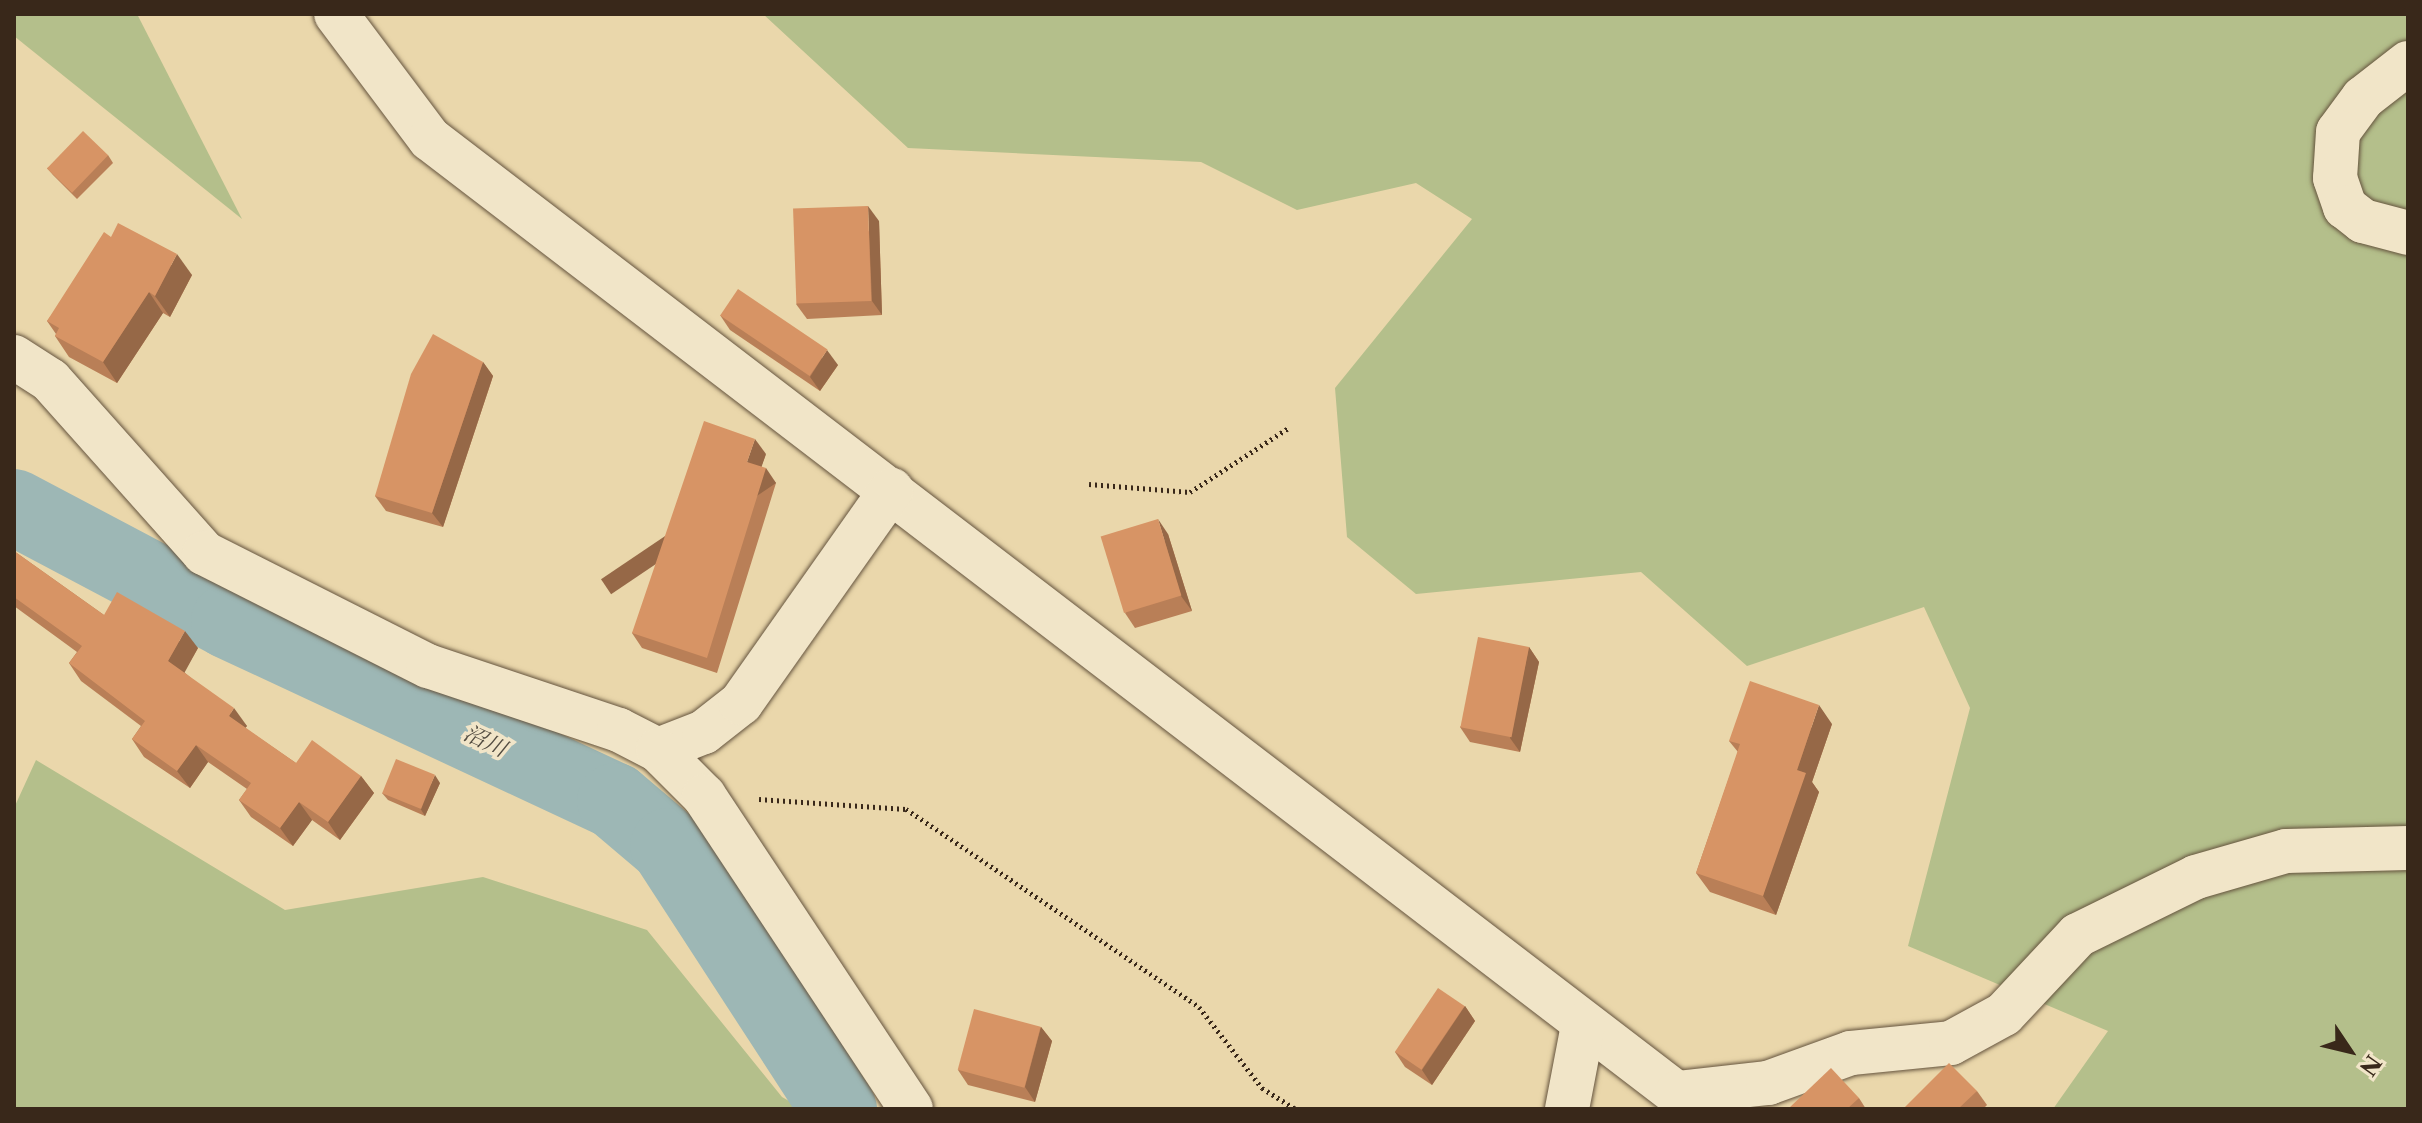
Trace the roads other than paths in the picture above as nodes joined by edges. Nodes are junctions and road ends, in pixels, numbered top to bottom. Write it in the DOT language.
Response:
graph roads {
  1 [pos="336,14"];
  2 [pos="2408,63"];
  3 [pos="2408,233"];
  4 [pos="15,362"];
  5 [pos="891,490"];
  6 [pos="658,750"];
  7 [pos="2408,848"];
  8 [pos="1583,1025"];
  9 [pos="1687,1101"];
  10 [pos="911,1109"];
  11 [pos="1567,1109"];
  1 -- 5 [label="street"];
  2 -- 3 [label="street"];
  4 -- 6 [label="street"];
  5 -- 6 [label="street"];
  5 -- 8 [label="street"];
  6 -- 10 [label="street"];
  7 -- 9 [label="street"];
  8 -- 9 [label="street"];
  8 -- 11 [label="street"];
}
